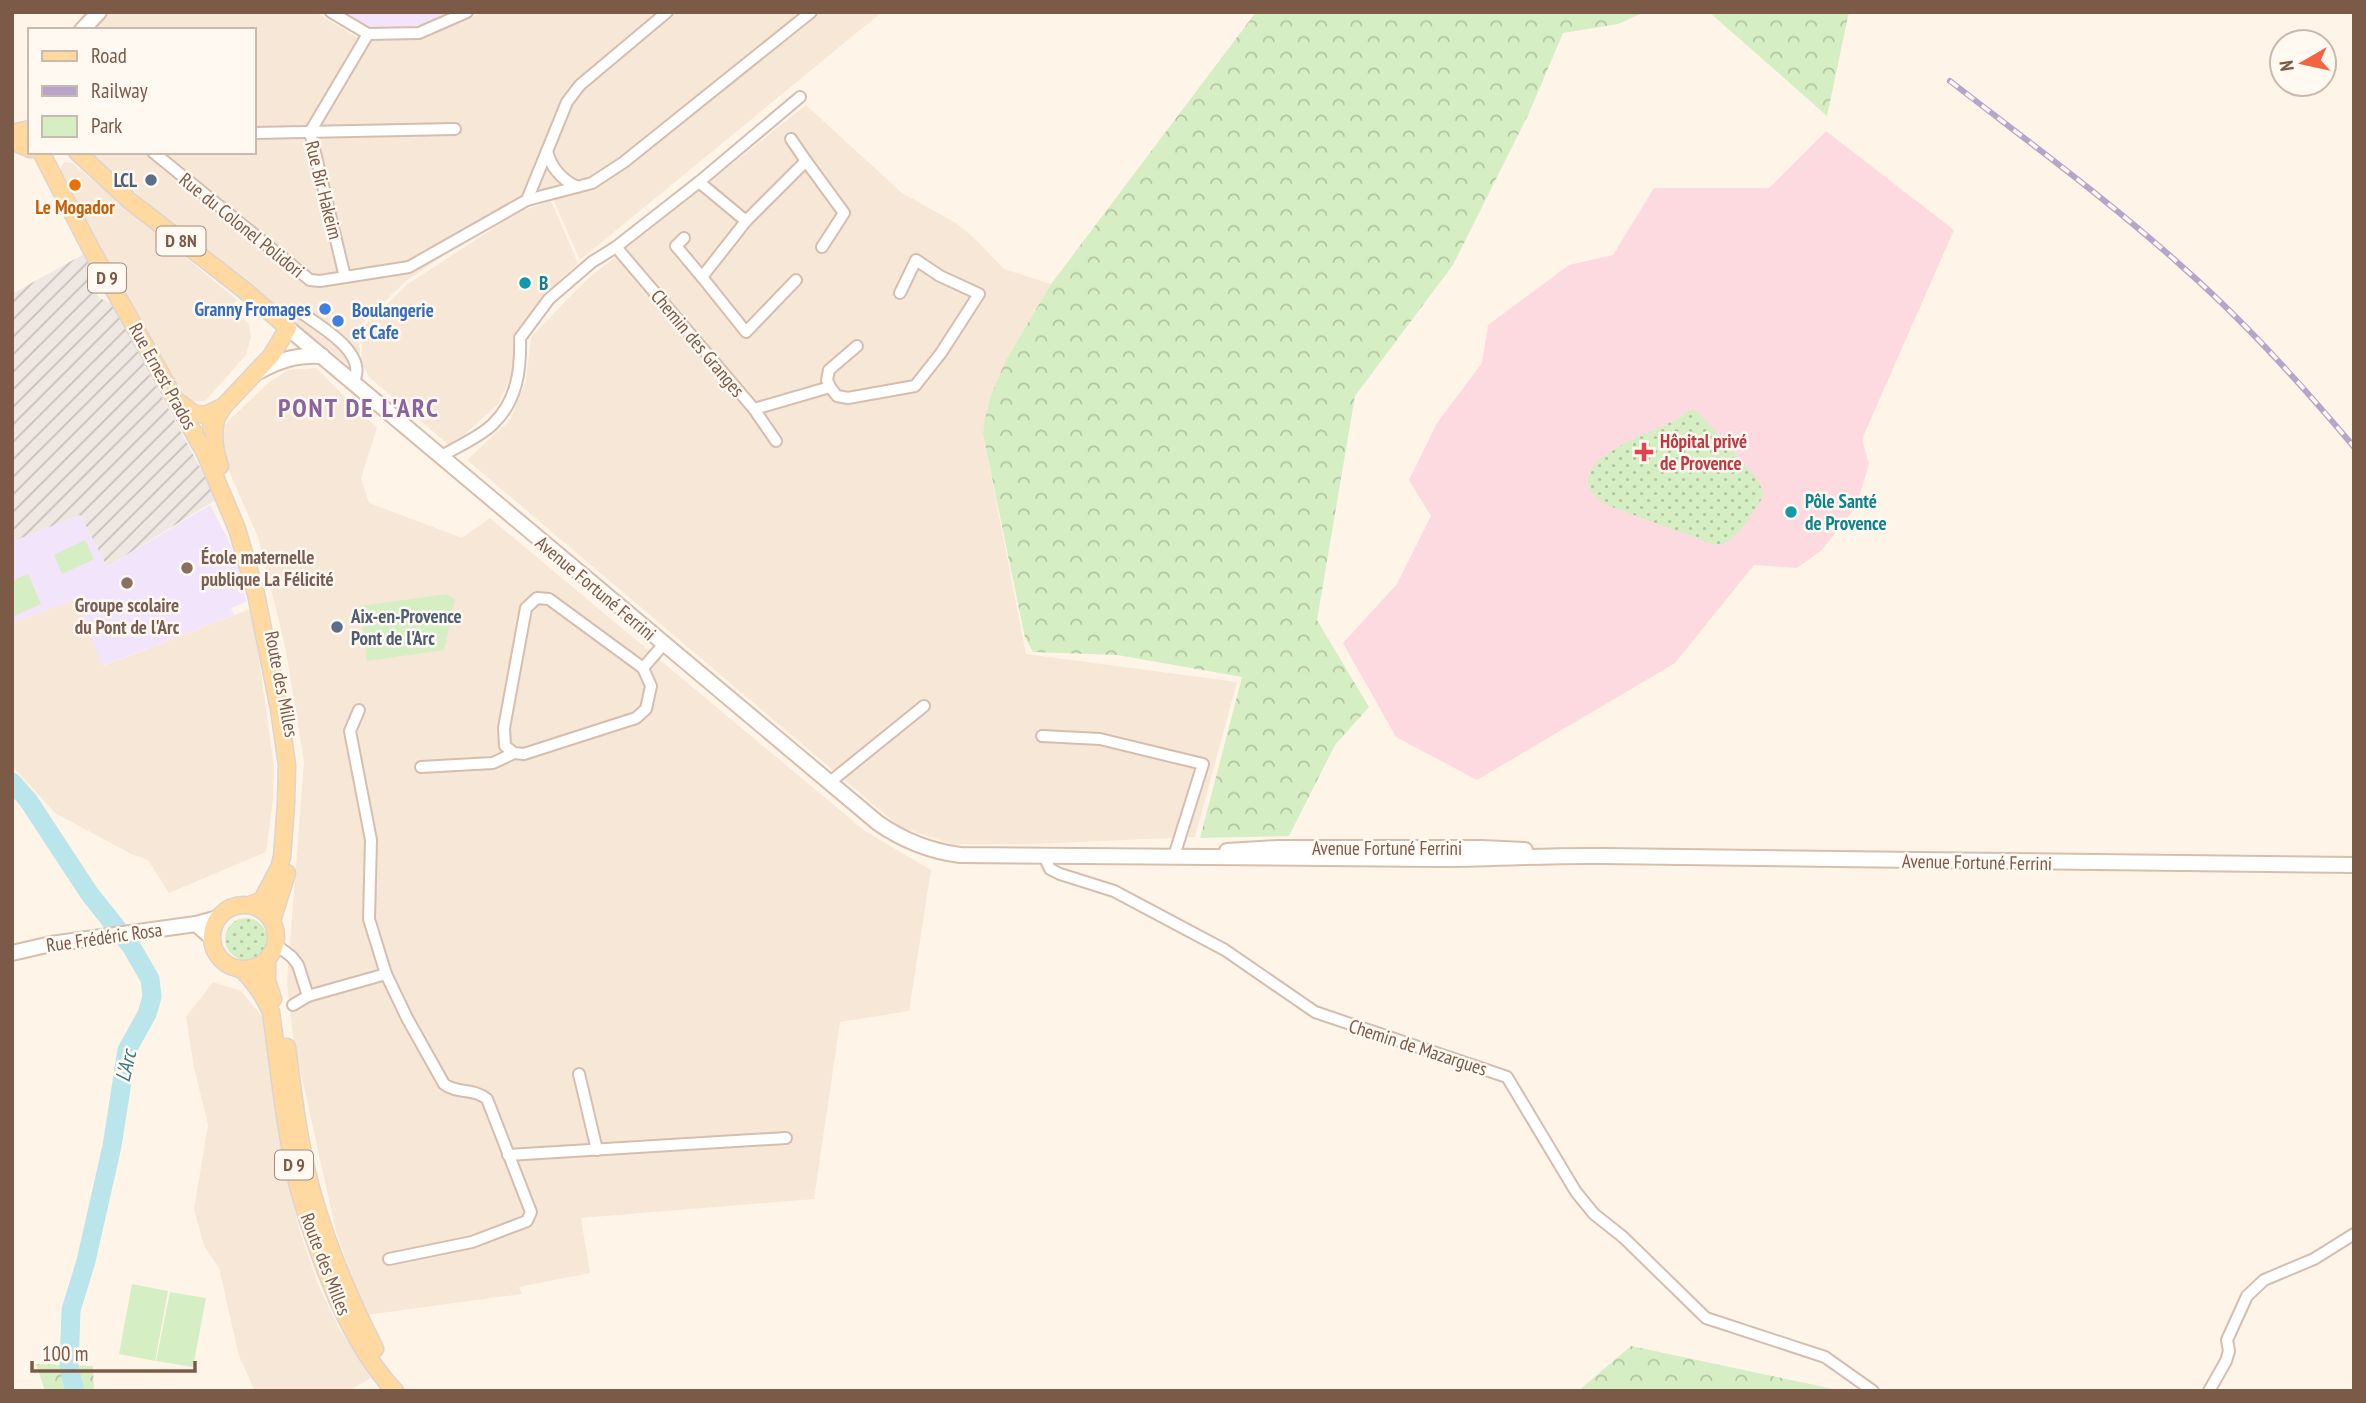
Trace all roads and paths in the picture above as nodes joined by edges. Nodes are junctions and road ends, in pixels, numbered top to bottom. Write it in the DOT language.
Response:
graph roads {
  1 [pos="99,12"];
  2 [pos="331,12"];
  3 [pos="467,12"];
  4 [pos="667,12"];
  5 [pos="811,12"];
  6 [pos="84,28"];
  7 [pos="368,34"];
  8 [pos="800,97"];
  9 [pos="455,128"];
  10 [pos="310,132"];
  11 [pos="256,133"];
  12 [pos="791,139"];
  13 [pos="12,140"];
  14 [pos="28,148"];
  15 [pos="547,149"];
  16 [pos="76,154"];
  17 [pos="154,154"];
  18 [pos="40,155"];
  19 [pos="806,161"];
  20 [pos="699,182"];
  21 [pos="577,187"];
  22 [pos="527,200"];
  23 [pos="746,221"];
  24 [pos="684,238"];
  25 [pos="616,247"];
  26 [pos="822,247"];
  27 [pos="345,277"];
  28 [pos="702,277"];
  29 [pos="796,280"];
  30 [pos="900,293"];
  31 [pos="282,323"];
  32 [pos="857,346"];
  33 [pos="322,356"];
  34 [pos="252,376"];
  35 [pos="354,381"];
  36 [pos="830,387"];
  37 [pos="178,401"];
  38 [pos="754,409"];
  39 [pos="220,412"];
  40 [pos="776,441"];
  41 [pos="210,453"];
  42 [pos="442,456"];
  43 [pos="663,645"];
  44 [pos="643,668"];
  45 [pos="281,693"];
  46 [pos="924,706"];
  47 [pos="359,710"];
  48 [pos="1042,736"];
  49 [pos="514,753"];
  50 [pos="421,767"];
  51 [pos="830,782"];
  52 [pos="1044,856"];
  53 [pos="1174,856"];
  54 [pos="2354,865"];
  55 [pos="250,905"];
  56 [pos="218,918"];
  57 [pos="272,920"];
  58 [pos="191,924"];
  59 [pos="212,938"];
  60 [pos="274,952"];
  61 [pos="12,953"];
  62 [pos="241,969"];
  63 [pos="386,974"];
  64 [pos="308,996"];
  65 [pos="293,1005"];
  66 [pos="579,1074"];
  67 [pos="786,1138"];
  68 [pos="597,1150"];
  69 [pos="508,1155"];
  70 [pos="2354,1234"];
  71 [pos="389,1259"];
  72 [pos="397,1391"];
  73 [pos="1873,1391"];
  74 [pos="2208,1391"];
  1 -- 6 [label="main road"];
  2 -- 7 [label="street"];
  3 -- 7 [label="street"];
  4 -- 15 [label="street"];
  5 -- 21 [label="street, Rue du Colonel Polidori"];
  7 -- 10 [label="street, Rue Bir Hakeim"];
  8 -- 20 [label="street"];
  9 -- 10 [label="street"];
  10 -- 11 [label="street"];
  10 -- 27 [label="street, Rue Bir Hakeim"];
  12 -- 19 [label="street"];
  13 -- 14 [label="main road"];
  15 -- 21 [label="street"];
  15 -- 22 [label="street"];
  16 -- 31 [label="main road, Avenue Fortuné Ferrini / D 8N"];
  17 -- 27 [label="street, Rue du Colonel Polidori"];
  18 -- 37 [label="main road, Rue Ernest Prados / D 9"];
  19 -- 23 [label="street"];
  19 -- 26 [label="street"];
  20 -- 23 [label="street"];
  20 -- 25 [label="street"];
  21 -- 22 [label="street, Rue du Colonel Polidori"];
  22 -- 27 [label="street, Rue du Colonel Polidori"];
  23 -- 28 [label="street"];
  24 -- 28 [label="street"];
  25 -- 38 [label="street, Chemin des Granges"];
  25 -- 42 [label="street"];
  28 -- 29 [label="street"];
  30 -- 36 [label="street"];
  31 -- 33 [label="main road, Avenue Fortuné Ferrini / D 8N"];
  31 -- 34 [label="main road"];
  31 -- 35 [label="street"];
  32 -- 36 [label="street"];
  33 -- 34 [label="main road"];
  33 -- 35 [label="main road, Avenue Fortuné Ferrini / D 8N"];
  34 -- 39 [label="main road"];
  35 -- 42 [label="main road, Avenue Fortuné Ferrini / D 8N"];
  36 -- 38 [label="street"];
  37 -- 39 [label="main road"];
  37 -- 41 [label="main road, Rue Ernest Prados / D 9"];
  38 -- 40 [label="street, Chemin des Granges"];
  39 -- 41 [label="main road"];
  41 -- 45 [label="main road, Route des Milles / D 9"];
  42 -- 43 [label="main road, Avenue Fortuné Ferrini / D 8N"];
  43 -- 44 [label="street"];
  43 -- 51 [label="main road, Avenue Fortuné Ferrini / D 8N"];
  44 -- 49 [label="street"];
  44 -- 49 [label="street"];
  45 -- 55 [label="main road, Route des Milles / D 9"];
  45 -- 57 [label="main road, Route des Milles / D 9"];
  46 -- 51 [label="street"];
  47 -- 63 [label="street"];
  48 -- 53 [label="street"];
  49 -- 50 [label="street"];
  51 -- 52 [label="main road, Avenue Fortuné Ferrini / D 8N"];
  52 -- 53 [label="main road, Avenue Fortuné Ferrini / D 8N"];
  52 -- 73 [label="street, Chemin de Mazargues"];
  53 -- 54 [label="main road, Avenue Fortuné Ferrini / D 8N"];
  55 -- 56 [label="main road"];
  55 -- 57 [label="main road"];
  56 -- 58 [label="main road, Rue Frédéric Rosa"];
  56 -- 59 [label="main road"];
  57 -- 60 [label="main road"];
  58 -- 59 [label="main road"];
  58 -- 61 [label="main road, Rue Frédéric Rosa"];
  59 -- 62 [label="main road"];
  60 -- 62 [label="main road"];
  60 -- 64 [label="street"];
  60 -- 72 [label="main road, Route des Milles / D 9"];
  62 -- 72 [label="main road, Route des Milles / D 9"];
  63 -- 64 [label="street"];
  63 -- 69 [label="street"];
  64 -- 65 [label="street"];
  66 -- 68 [label="street"];
  67 -- 68 [label="street"];
  68 -- 69 [label="street"];
  69 -- 71 [label="street"];
  70 -- 74 [label="street"];
}
